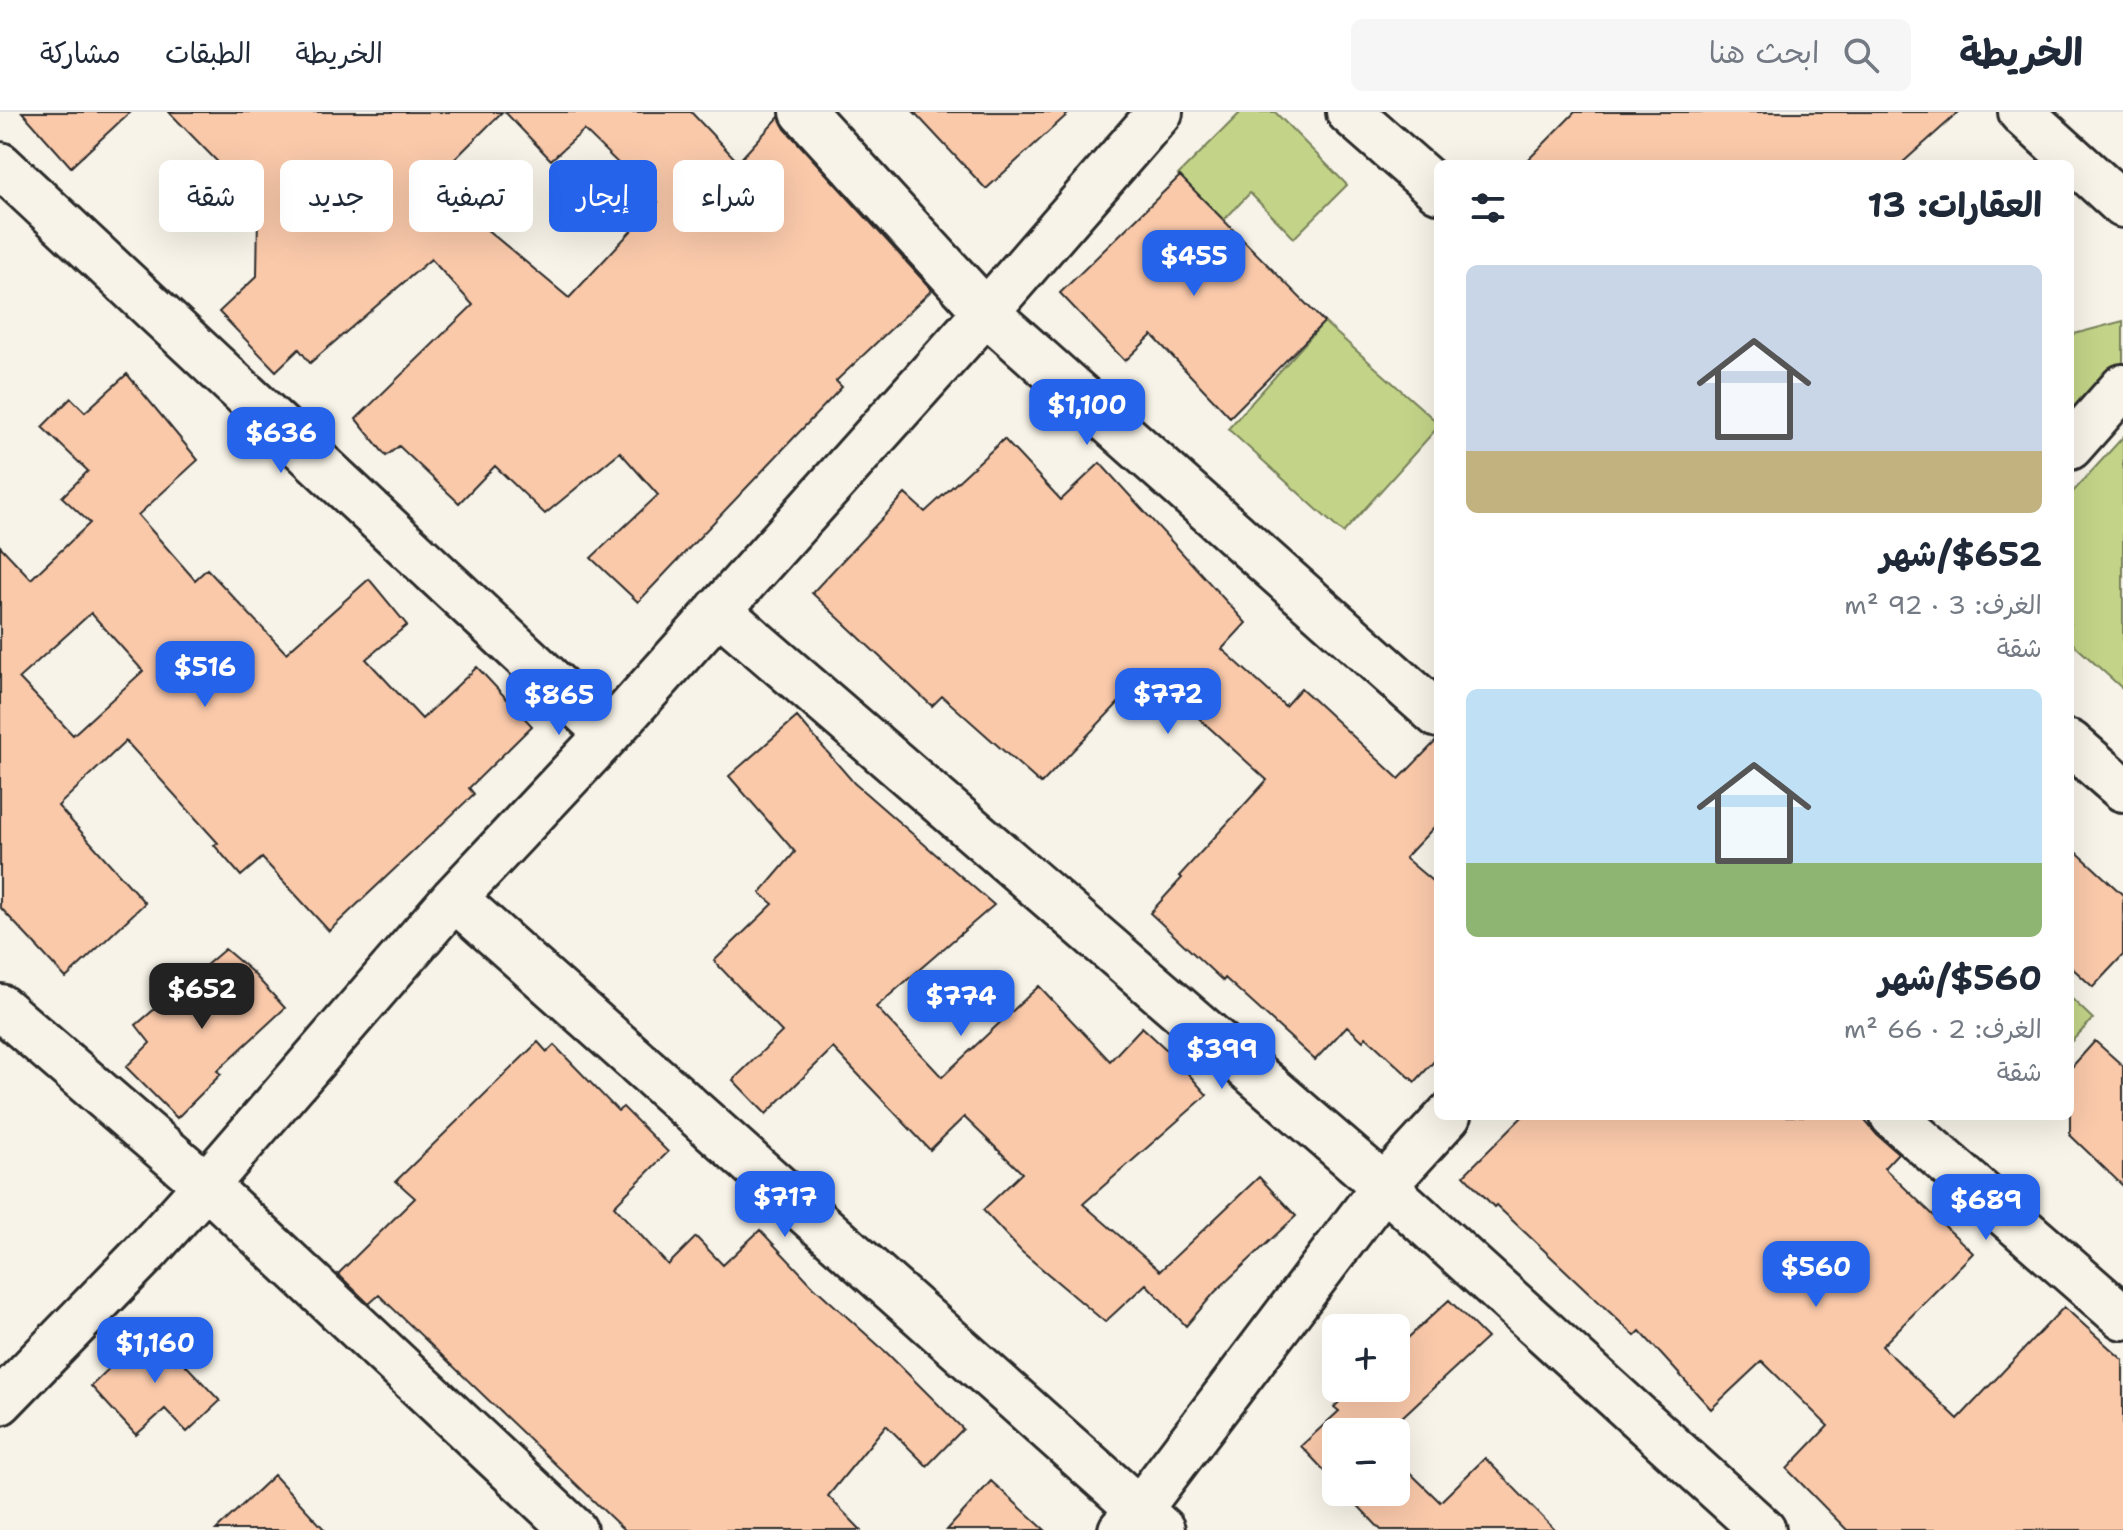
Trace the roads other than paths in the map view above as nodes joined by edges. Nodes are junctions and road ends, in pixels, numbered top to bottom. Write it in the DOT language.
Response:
graph roads {
  1 [pos="803,112"];
  2 [pos="1160,112"];
  3 [pos="1349,112"];
  4 [pos="2021,112"];
  5 [pos="2074,160"];
  6 [pos="2074,160"];
  7 [pos="0,165"];
  8 [pos="1434,186"];
  9 [pos="2123,205"];
  10 [pos="986,312"];
  11 [pos="2123,387"];
  12 [pos="2074,442"];
  13 [pos="718,610"];
  14 [pos="1434,711"];
  15 [pos="608,734"];
  16 [pos="2074,746"];
  17 [pos="2123,789"];
  18 [pos="454,898"];
  19 [pos="0,1007"];
  20 [pos="1444,1120"];
  21 [pos="1898,1120"];
  22 [pos="206,1185"];
  23 [pos="1384,1186"];
  24 [pos="2123,1317"];
  25 [pos="0,1402"];
  26 [pos="1141,1523"];
  27 [pos="574,1530"];
  28 [pos="1763,1530"];
  1 -- 10 [label="street"];
  2 -- 10 [label="street"];
  3 -- 8 [label="street"];
  4 -- 5 [label="street"];
  6 -- 9 [label="street"];
  7 -- 15 [label="street"];
  10 -- 13 [label="street"];
  10 -- 14 [label="street"];
  11 -- 12 [label="street"];
  13 -- 15 [label="street"];
  13 -- 23 [label="street"];
  15 -- 18 [label="street"];
  16 -- 17 [label="street"];
  18 -- 22 [label="street"];
  18 -- 26 [label="street"];
  19 -- 22 [label="street"];
  20 -- 23 [label="street"];
  21 -- 24 [label="street"];
  22 -- 25 [label="street"];
  22 -- 27 [label="street"];
  23 -- 26 [label="street"];
  23 -- 28 [label="street"];
}
